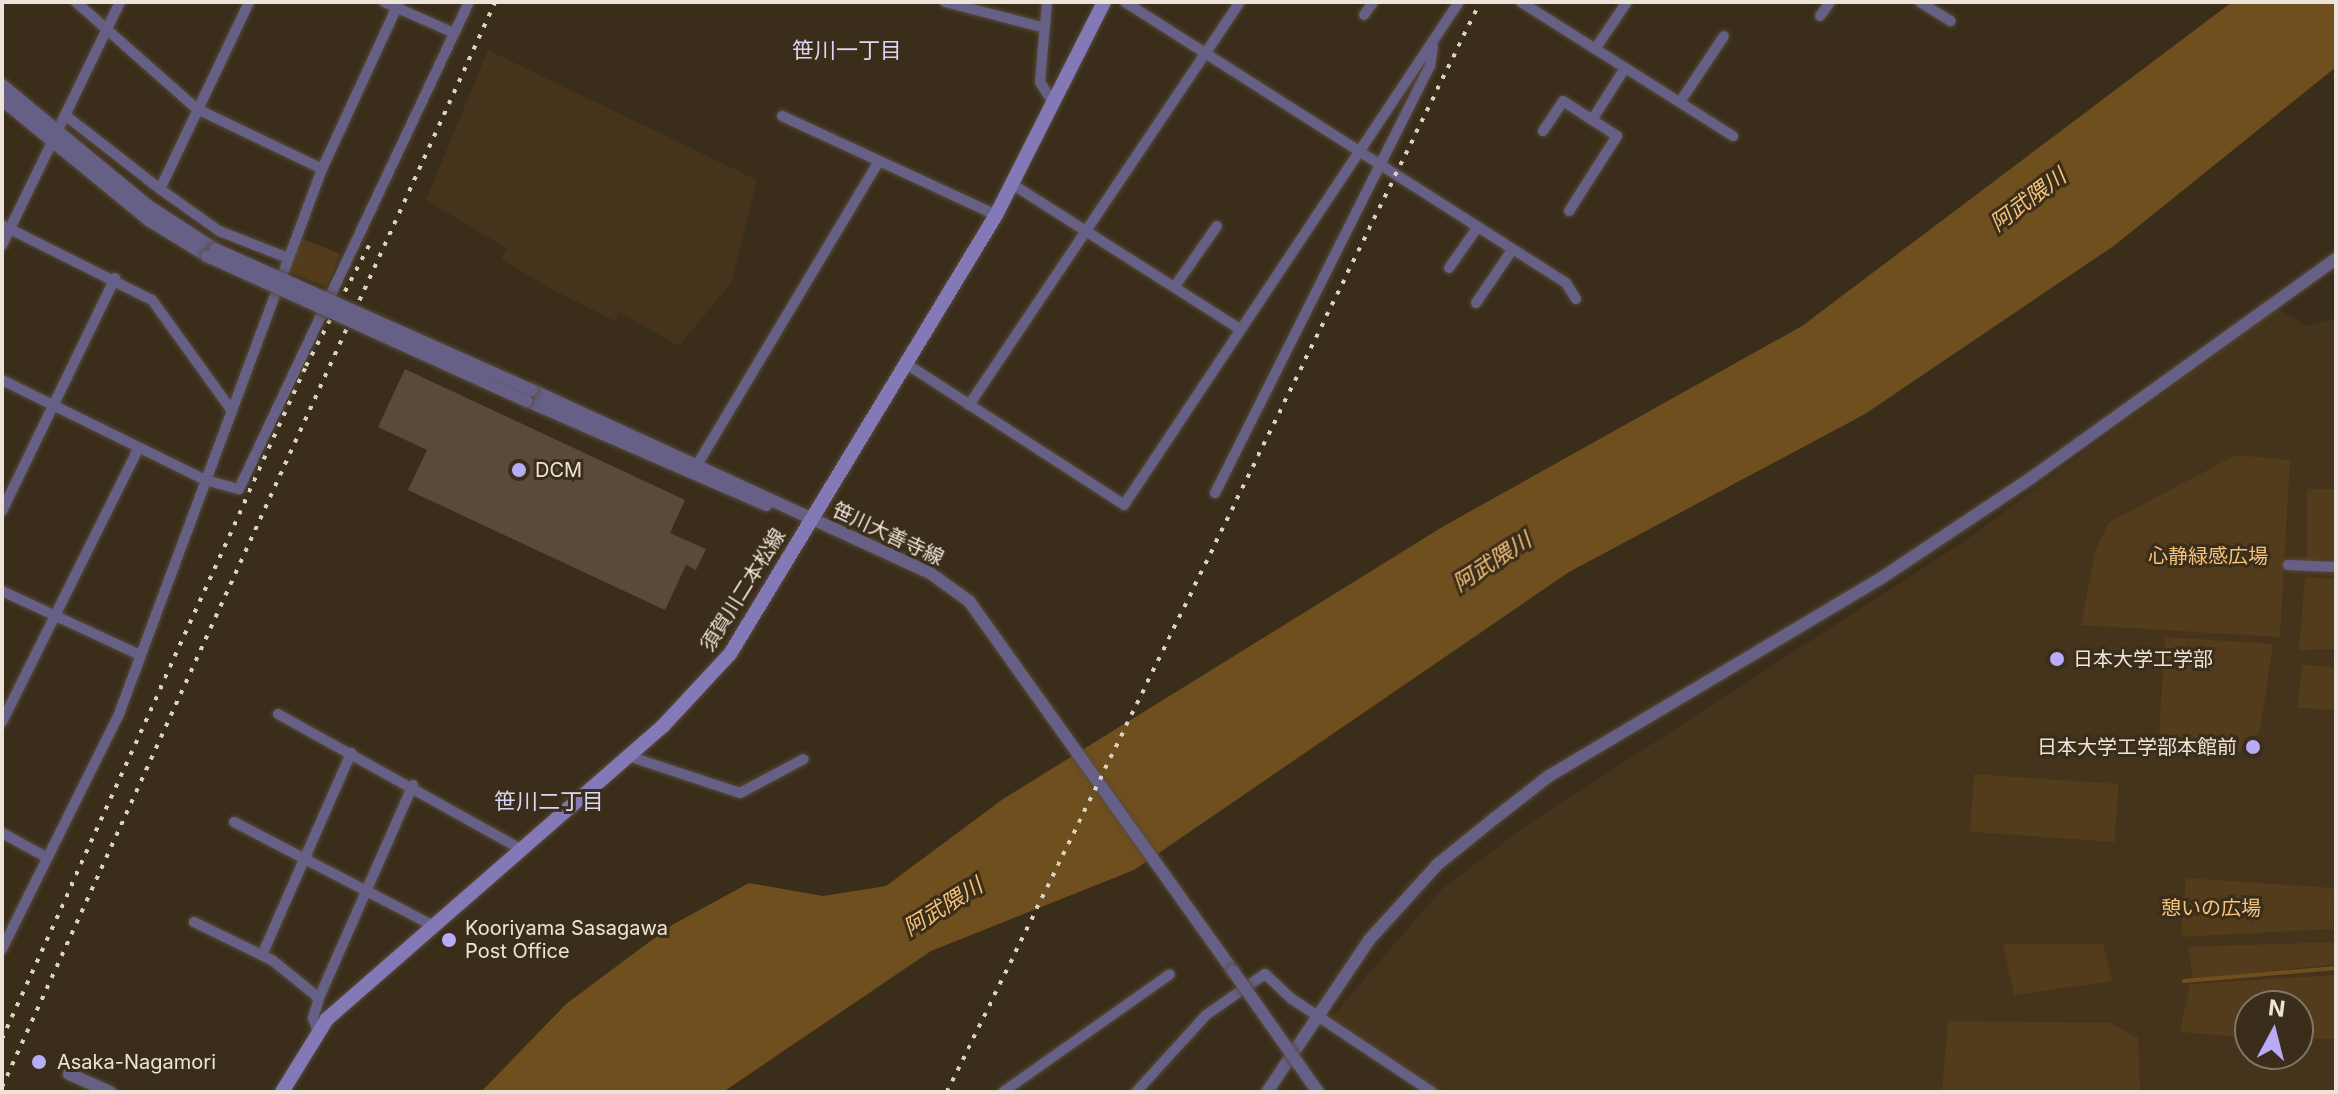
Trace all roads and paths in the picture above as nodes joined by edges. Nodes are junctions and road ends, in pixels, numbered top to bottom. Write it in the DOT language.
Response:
graph roads {
  1 [pos="76,2"];
  2 [pos="120,2"];
  3 [pos="249,2"];
  4 [pos="384,2"];
  5 [pos="469,2"];
  6 [pos="945,2"];
  7 [pos="1047,2"];
  8 [pos="1104,2"];
  9 [pos="1125,2"];
  10 [pos="1240,2"];
  11 [pos="1373,2"];
  12 [pos="1459,2"];
  13 [pos="1521,2"];
  14 [pos="1627,2"];
  15 [pos="1830,2"];
  16 [pos="1920,2"];
  17 [pos="398,5"];
  18 [pos="1364,15"];
  19 [pos="1820,16"];
  20 [pos="1950,21"];
  21 [pos="1045,28"];
  22 [pos="106,31"];
  23 [pos="454,33"];
  24 [pos="1724,36"];
  25 [pos="1433,45"];
  26 [pos="1595,49"];
  27 [pos="1205,54"];
  28 [pos="1625,68"];
  29 [pos="2,85"];
  30 [pos="2,100"];
  31 [pos="1680,102"];
  32 [pos="1054,104"];
  33 [pos="197,109"];
  34 [pos="65,115"];
  35 [pos="782,116"];
  36 [pos="1592,120"];
  37 [pos="1543,131"];
  38 [pos="54,135"];
  39 [pos="1733,136"];
  40 [pos="1360,152"];
  41 [pos="879,161"];
  42 [pos="1379,164"];
  43 [pos="322,169"];
  44 [pos="1012,184"];
  45 [pos="160,189"];
  46 [pos="1569,211"];
  47 [pos="996,215"];
  48 [pos="1217,226"];
  49 [pos="6,227"];
  50 [pos="1477,228"];
  51 [pos="1087,229"];
  52 [pos="2,245"];
  53 [pos="1512,250"];
  54 [pos="288,258"];
  55 [pos="2336,259"];
  56 [pos="1449,268"];
  57 [pos="115,278"];
  58 [pos="1175,286"];
  59 [pos="1576,299"];
  60 [pos="1476,303"];
  61 [pos="1240,329"];
  62 [pos="908,365"];
  63 [pos="2,380"];
  64 [pos="530,396"];
  65 [pos="54,405"];
  66 [pos="969,405"];
  67 [pos="230,408"];
  68 [pos="138,449"];
  69 [pos="697,465"];
  70 [pos="205,480"];
  71 [pos="1215,493"];
  72 [pos="2,511"];
  73 [pos="810,520"];
  74 [pos="2288,565"];
  75 [pos="2336,567"];
  76 [pos="2,591"];
  77 [pos="52,615"];
  78 [pos="140,655"];
  79 [pos="278,714"];
  80 [pos="2,722"];
  81 [pos="351,753"];
  82 [pos="628,756"];
  83 [pos="804,759"];
  84 [pos="413,785"];
  85 [pos="234,822"];
  86 [pos="2,833"];
  87 [pos="521,849"];
  88 [pos="305,855"];
  89 [pos="48,858"];
  90 [pos="367,890"];
  91 [pos="194,922"];
  92 [pos="432,925"];
  93 [pos="6,930"];
  94 [pos="2,949"];
  95 [pos="262,955"];
  96 [pos="1170,974"];
  97 [pos="319,998"];
  98 [pos="1315,1014"];
  99 [pos="317,1029"];
  100 [pos="69,1074"];
  101 [pos="110,1092"];
  102 [pos="282,1092"];
  103 [pos="1003,1092"];
  104 [pos="1136,1092"];
  105 [pos="1267,1092"];
  106 [pos="1318,1092"];
  107 [pos="1432,1092"];
  1 -- 22 [label="street"];
  2 -- 22 [label="street"];
  3 -- 33 [label="street"];
  4 -- 17 [label="street"];
  5 -- 23 [label="street"];
  6 -- 21 [label="street"];
  7 -- 21 [label="street"];
  8 -- 32 [label="main road, 須賀川二本松線"];
  9 -- 27 [label="street"];
  10 -- 27 [label="street"];
  11 -- 18 [label="street"];
  12 -- 25 [label="street"];
  13 -- 26 [label="street"];
  14 -- 26 [label="street"];
  15 -- 19 [label="street"];
  16 -- 20 [label="street"];
  17 -- 23 [label="street"];
  17 -- 43 [label="street"];
  21 -- 32 [label="street"];
  22 -- 33 [label="street"];
  22 -- 34 [label="street"];
  23 -- 70 [label="street"];
  24 -- 31 [label="street"];
  25 -- 40 [label="street"];
  25 -- 42 [label="street"];
  26 -- 28 [label="street"];
  27 -- 40 [label="street"];
  27 -- 51 [label="street"];
  28 -- 31 [label="street"];
  28 -- 36 [label="street"];
  29 -- 38 [label="street"];
  30 -- 38 [label="street"];
  31 -- 39 [label="street"];
  32 -- 44 [label="main road, 須賀川二本松線"];
  33 -- 43 [label="street"];
  33 -- 45 [label="street"];
  34 -- 38 [label="street"];
  34 -- 45 [label="street"];
  35 -- 41 [label="street"];
  36 -- 37 [label="street"];
  36 -- 46 [label="street"];
  38 -- 49 [label="street"];
  38 -- 64 [label="street, bridge"];
  40 -- 42 [label="street"];
  40 -- 61 [label="street"];
  41 -- 47 [label="street"];
  41 -- 69 [label="street"];
  42 -- 50 [label="street"];
  42 -- 71 [label="street"];
  43 -- 54 [label="street"];
  44 -- 47 [label="main road, 須賀川二本松線"];
  44 -- 51 [label="street"];
  45 -- 54 [label="street"];
  47 -- 62 [label="main road, 須賀川二本松線"];
  48 -- 58 [label="street"];
  49 -- 52 [label="street"];
  49 -- 57 [label="street"];
  50 -- 53 [label="street"];
  50 -- 56 [label="street"];
  51 -- 58 [label="street"];
  51 -- 66 [label="street"];
  53 -- 59 [label="street"];
  53 -- 60 [label="street"];
  54 -- 67 [label="street"];
  55 -- 98 [label="street"];
  57 -- 65 [label="street"];
  57 -- 67 [label="street"];
  58 -- 61 [label="street"];
  61 -- 66 [label="street"];
  62 -- 66 [label="street"];
  62 -- 73 [label="main road, 須賀川二本松線"];
  63 -- 65 [label="street"];
  64 -- 69 [label="street"];
  64 -- 73 [label="street"];
  65 -- 68 [label="street"];
  65 -- 72 [label="street"];
  67 -- 70 [label="street"];
  68 -- 70 [label="street"];
  68 -- 77 [label="street"];
  69 -- 73 [label="street"];
  70 -- 78 [label="street"];
  73 -- 82 [label="main road, 須賀川二本松線"];
  73 -- 106 [label="street, 笹川大善寺線, bridge"];
  74 -- 75 [label="street"];
  76 -- 77 [label="street"];
  77 -- 78 [label="street"];
  77 -- 80 [label="street"];
  78 -- 89 [label="street"];
  79 -- 81 [label="street"];
  81 -- 84 [label="street"];
  81 -- 88 [label="street"];
  82 -- 83 [label="street"];
  82 -- 87 [label="main road, 須賀川二本松線"];
  84 -- 87 [label="street"];
  84 -- 90 [label="street"];
  85 -- 88 [label="street"];
  86 -- 89 [label="street"];
  87 -- 92 [label="main road, 須賀川二本松線"];
  88 -- 90 [label="street"];
  88 -- 95 [label="street"];
  89 -- 93 [label="street"];
  90 -- 92 [label="street"];
  90 -- 97 [label="street"];
  91 -- 95 [label="street"];
  92 -- 99 [label="main road, 須賀川二本松線"];
  93 -- 94 [label="street"];
  95 -- 97 [label="street"];
  96 -- 103 [label="street"];
  97 -- 99 [label="street"];
  98 -- 104 [label="street"];
  98 -- 105 [label="street"];
  98 -- 107 [label="street"];
  99 -- 102 [label="main road, 須賀川二本松線"];
  100 -- 101 [label="street"];
}
